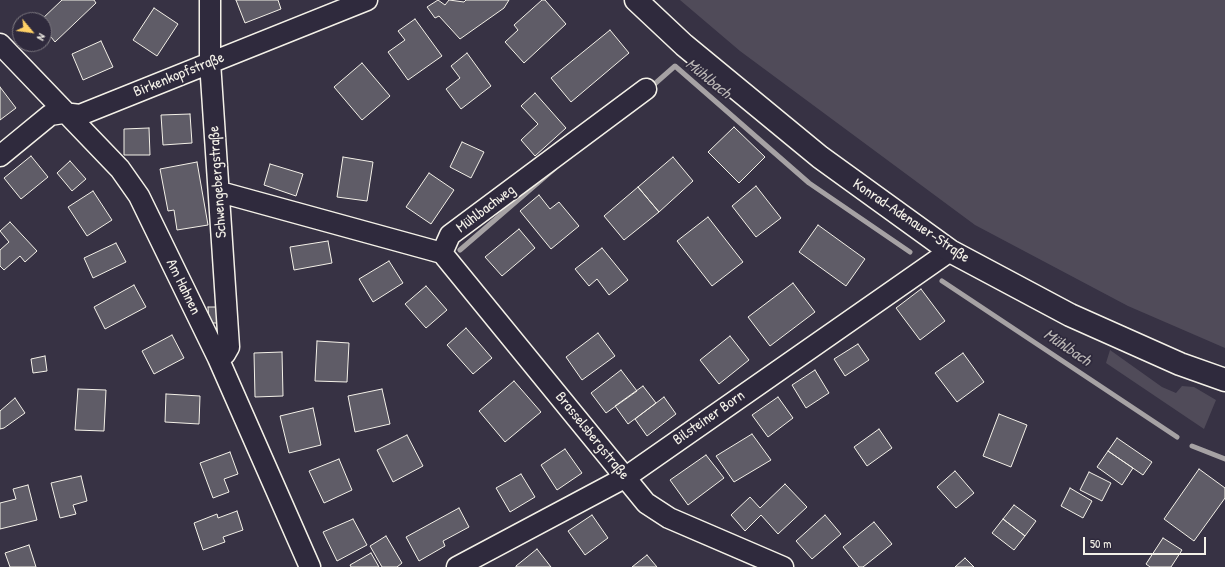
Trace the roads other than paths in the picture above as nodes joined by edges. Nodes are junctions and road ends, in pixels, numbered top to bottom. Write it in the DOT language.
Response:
graph roads {
  1 [pos="210,0"];
  2 [pos="367,0"];
  3 [pos="636,0"];
  4 [pos="0,44"];
  5 [pos="210,62"];
  6 [pos="646,89"];
  7 [pos="64,112"];
  8 [pos="0,156"];
  9 [pos="220,192"];
  10 [pos="950,250"];
  11 [pos="442,253"];
  12 [pos="218,358"];
  13 [pos="1225,380"];
  14 [pos="626,477"];
  15 [pos="310,567"];
  16 [pos="457,567"];
  17 [pos="783,567"];
  1 -- 5 [label="street, Schwengebergstraße"];
  2 -- 5 [label="street, Birkenkopfstraße"];
  3 -- 10 [label="main road, Konrad-Adenauer-Straße"];
  4 -- 7 [label="street, Am Hahnen"];
  5 -- 7 [label="street, Birkenkopfstraße"];
  5 -- 9 [label="street, Schwengebergstraße"];
  6 -- 11 [label="street, Mühlbachweg"];
  7 -- 8 [label="street, Birkenkopfstraße"];
  7 -- 12 [label="street, Am Hahnen"];
  9 -- 11 [label="street"];
  9 -- 12 [label="street, Schwengebergstraße"];
  10 -- 13 [label="main road, Konrad-Adenauer-Straße"];
  10 -- 14 [label="street, Bilsteiner Born"];
  11 -- 14 [label="street, Brasselsbergstraße"];
  12 -- 15 [label="street, Am Hahnen"];
  14 -- 16 [label="street, Bilsteiner Born"];
  14 -- 17 [label="street, Brasselsbergstraße"];
}
